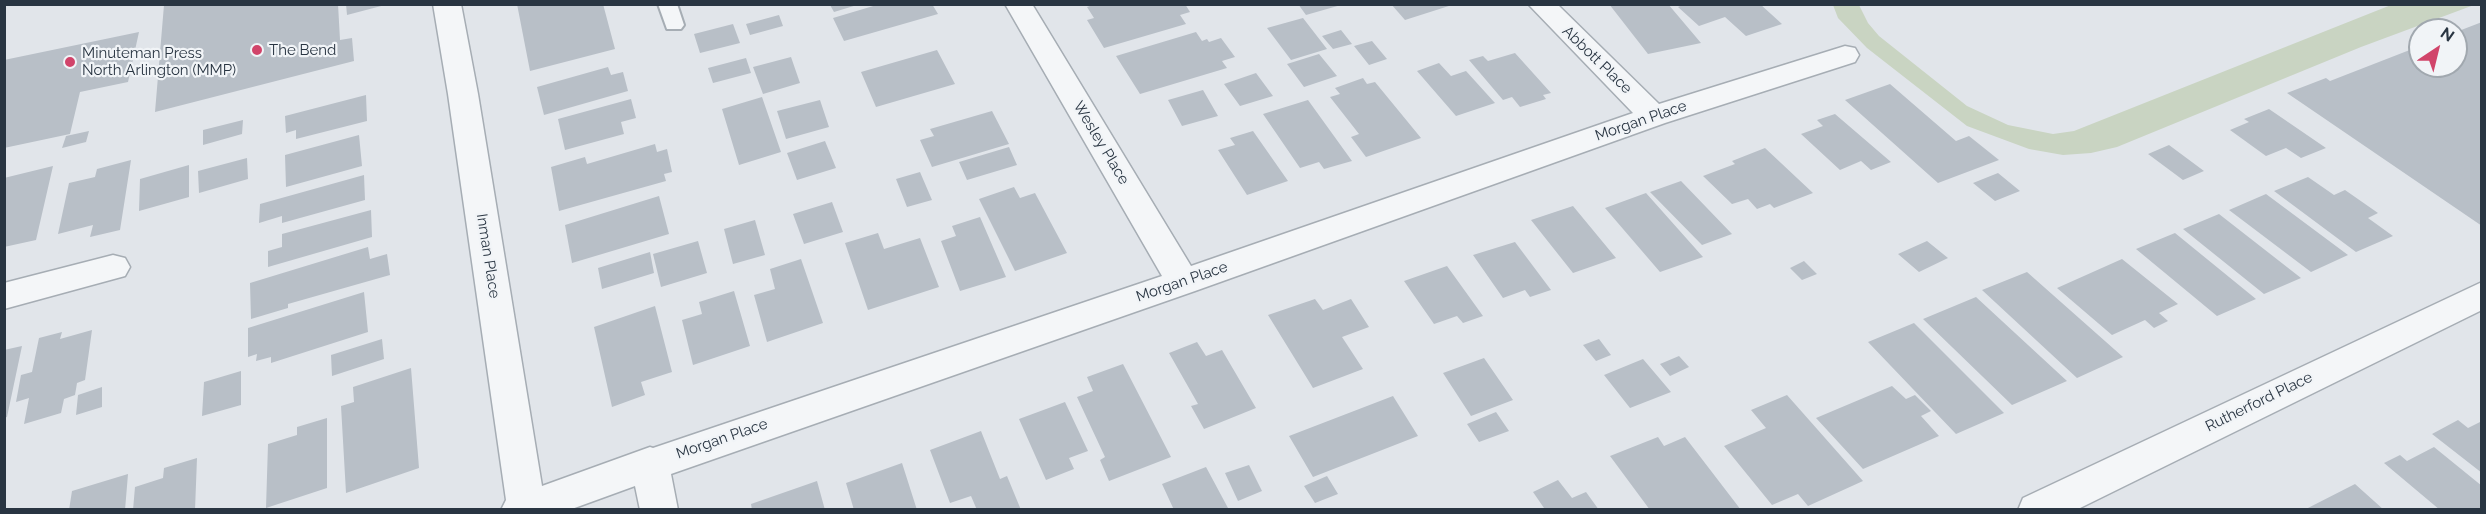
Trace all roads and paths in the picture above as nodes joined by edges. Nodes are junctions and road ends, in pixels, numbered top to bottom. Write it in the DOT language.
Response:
graph roads {
  1 [pos="667,4"];
  2 [pos="1018,4"];
  3 [pos="1541,4"];
  4 [pos="449,5"];
  5 [pos="674,25"];
  6 [pos="1845,55"];
  7 [pos="1654,116"];
  8 [pos="113,267"];
  9 [pos="1183,282"];
  10 [pos="2481,295"];
  11 [pos="4,296"];
  12 [pos="650,464"];
  13 [pos="523,508"];
  14 [pos="659,510"];
  15 [pos="2037,510"];
  1 -- 5 [label="lane"];
  2 -- 9 [label="street, Wesley Place"];
  3 -- 7 [label="street, Abbott Place"];
  4 -- 13 [label="street, Inman Place"];
  6 -- 7 [label="street, Morgan Place"];
  7 -- 9 [label="street, Morgan Place"];
  8 -- 11 [label="street"];
  9 -- 12 [label="street, Morgan Place"];
  10 -- 15 [label="street, Rutherford Place"];
  12 -- 13 [label="street, Morgan Place"];
  12 -- 14 [label="street"];
}
